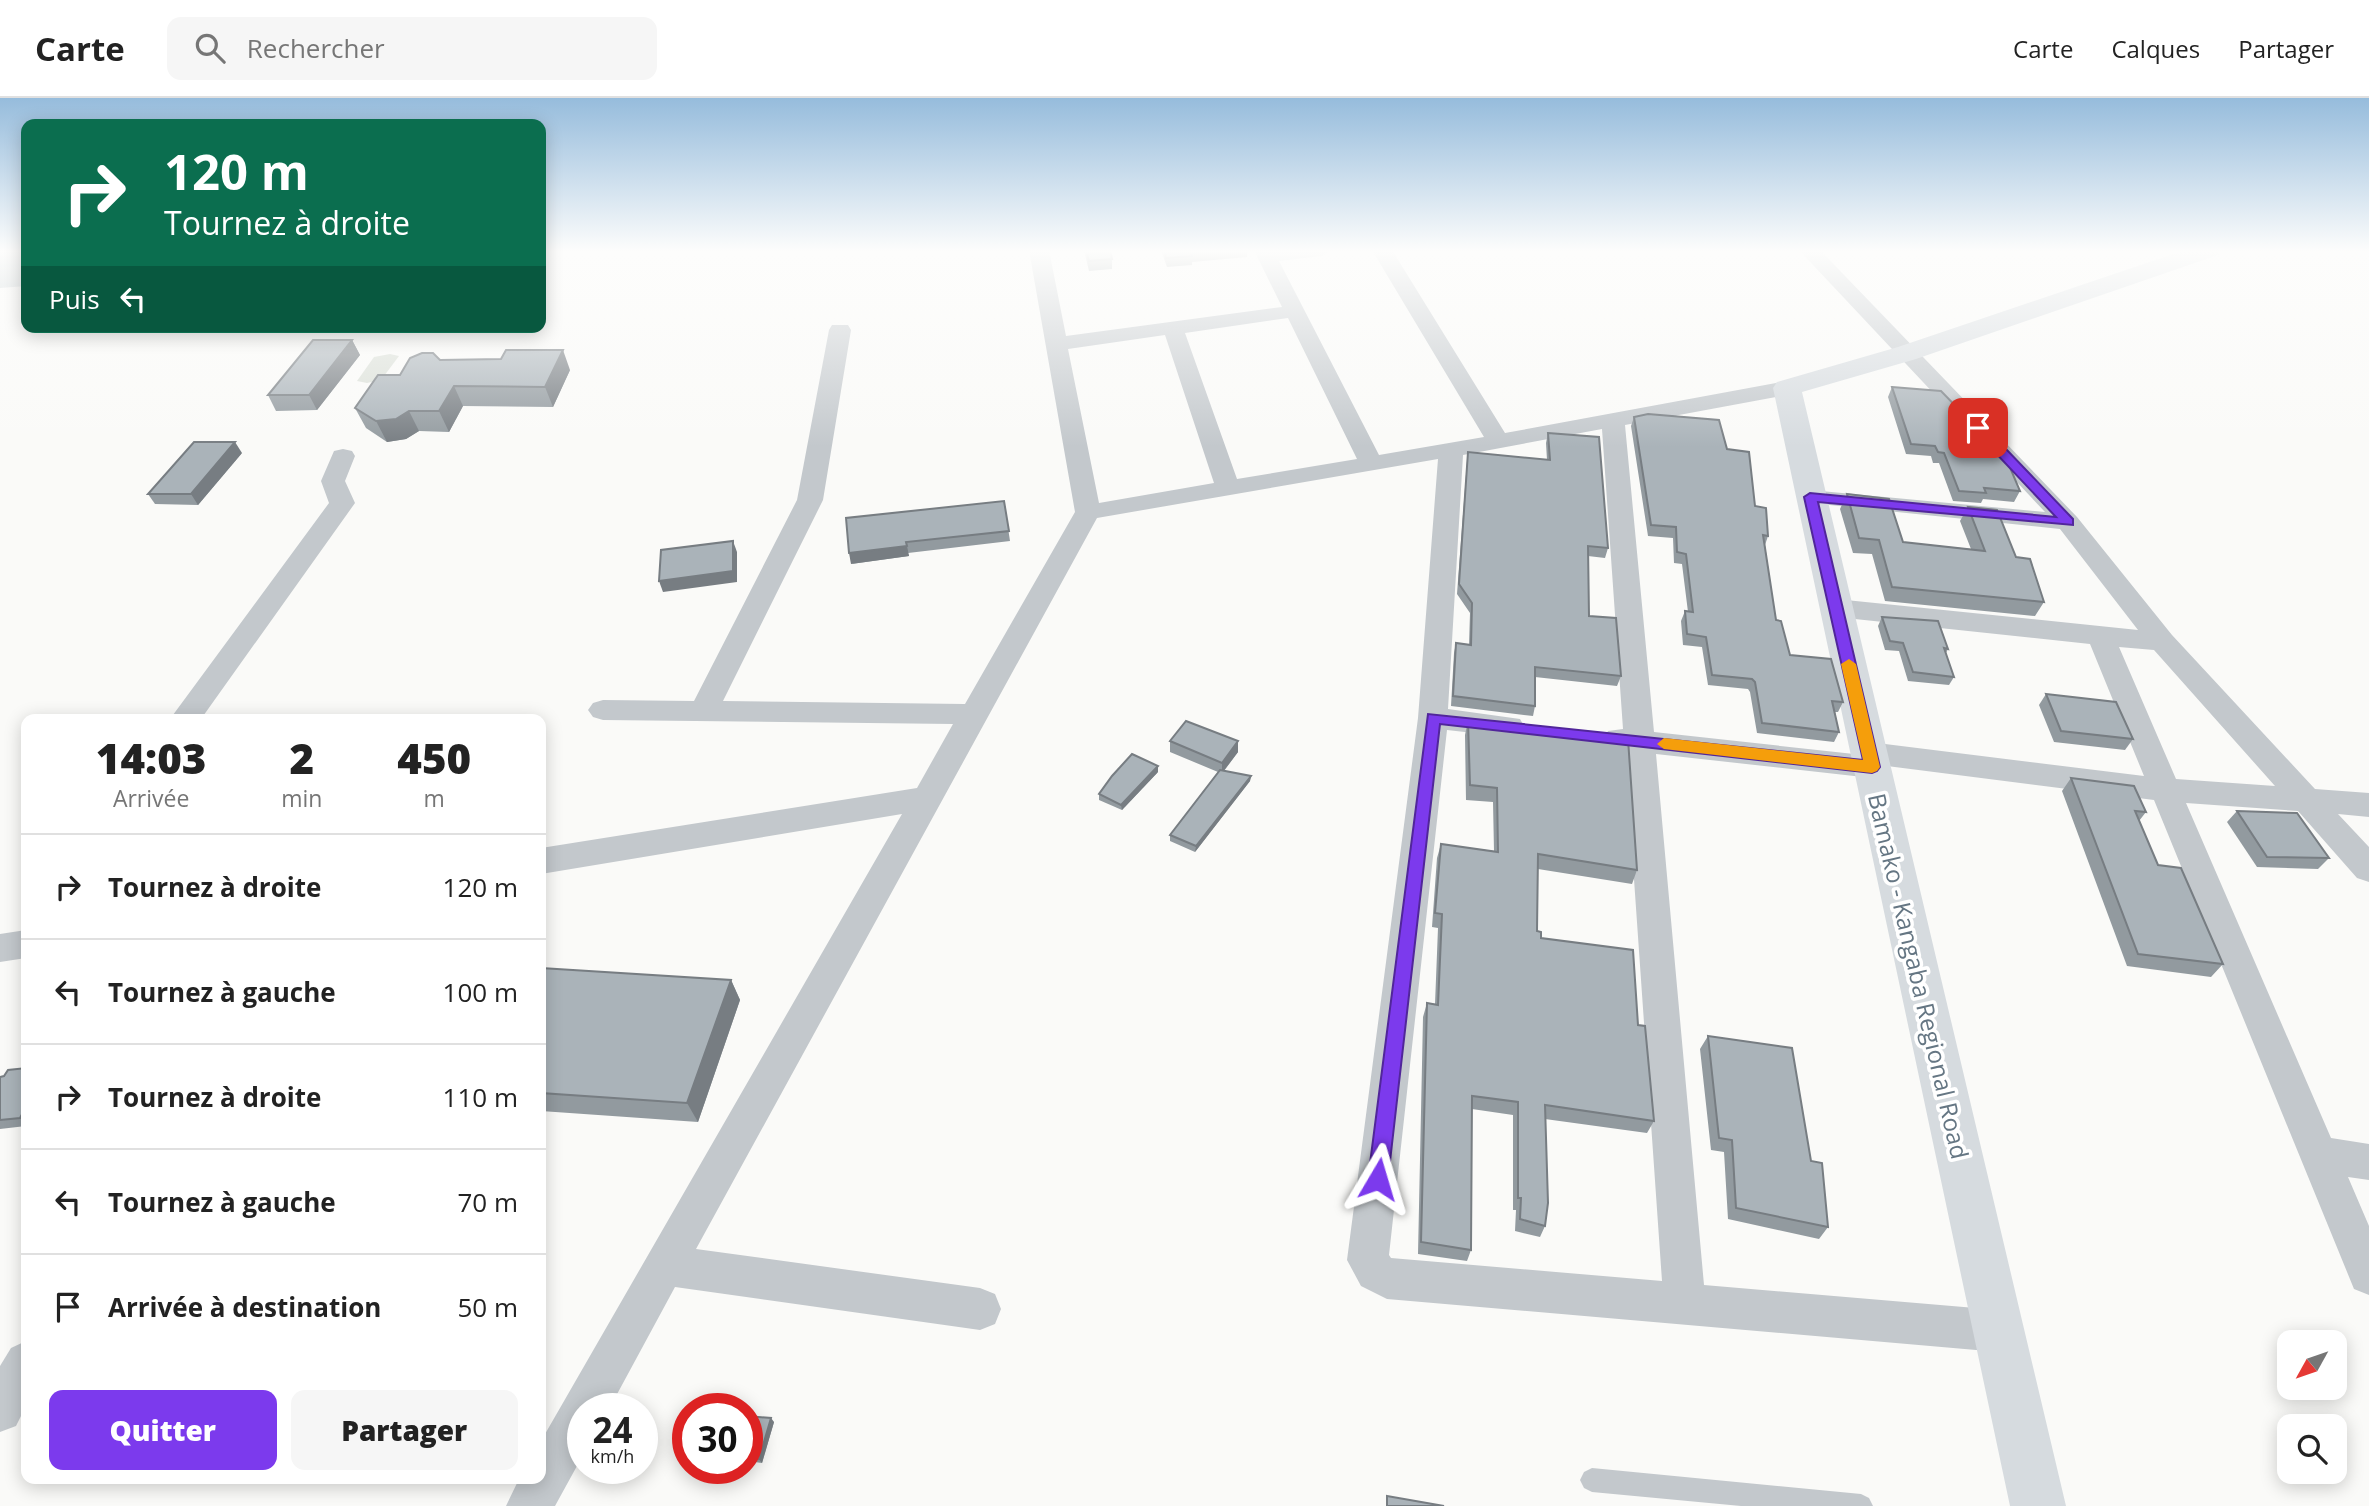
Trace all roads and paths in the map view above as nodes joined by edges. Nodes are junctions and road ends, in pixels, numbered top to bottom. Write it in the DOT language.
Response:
graph roads {
  1 [pos="1052,316"];
  2 [pos="1261,316"];
  3 [pos="1297,316"];
  4 [pos="1421,316"];
  5 [pos="1872,316"];
  6 [pos="2016,316"];
  7 [pos="1174,328"];
  8 [pos="840,330"];
  9 [pos="1057,344"];
  10 [pos="1907,353"];
  11 [pos="1787,388"];
  12 [pos="1614,418"];
  13 [pos="1498,440"];
  14 [pos="1451,450"];
  15 [pos="344,456"];
  16 [pos="1371,463"];
  17 [pos="1228,488"];
  18 [pos="1810,497"];
  19 [pos="1088,512"];
  20 [pos="2068,522"];
  21 [pos="1836,608"];
  22 [pos="2100,635"];
  23 [pos="2162,642"];
  24 [pos="603,710"];
  25 [pos="703,711"];
  26 [pos="189,714"];
  27 [pos="974,715"];
  28 [pos="1433,718"];
  29 [pos="1543,730"];
  30 [pos="1584,735"];
  31 [pos="1639,741"];
  32 [pos="1870,760"];
  33 [pos="2165,790"];
  34 [pos="928,798"];
  35 [pos="2308,801"];
  36 [pos="2369,806"];
  37 [pos="546,859"];
  38 [pos="2369,869"];
  39 [pos="21,945"];
  40 [pos="0,948"];
  41 [pos="2318,1154"];
  42 [pos="2369,1162"];
  43 [pos="665,1265"];
  44 [pos="2369,1275"];
  45 [pos="1685,1304"];
  46 [pos="980,1309"];
  47 [pos="1999,1331"];
  48 [pos="21,1372"];
  49 [pos="593,1393"];
  50 [pos="0,1410"];
  51 [pos="567,1438"];
  52 [pos="546,1476"];
  53 [pos="1592,1479"];
  54 [pos="541,1484"];
  55 [pos="529,1506"];
  56 [pos="1861,1506"];
  57 [pos="2038,1506"];
  1 -- 9 [label="street"];
  2 -- 7 [label="street"];
  3 -- 16 [label="street"];
  4 -- 13 [label="street"];
  5 -- 10 [label="street"];
  6 -- 10 [label="street"];
  7 -- 9 [label="street"];
  7 -- 17 [label="street"];
  8 -- 25 [label="street"];
  9 -- 19 [label="street"];
  10 -- 11 [label="street"];
  10 -- 20 [label="street"];
  11 -- 12 [label="street"];
  11 -- 18 [label="street, Bamako - Kangaba Regional Road"];
  12 -- 13 [label="street"];
  12 -- 31 [label="street"];
  13 -- 14 [label="street"];
  14 -- 16 [label="street"];
  14 -- 28 [label="street"];
  15 -- 26 [label="street"];
  16 -- 17 [label="street"];
  17 -- 19 [label="street"];
  18 -- 20 [label="street"];
  18 -- 21 [label="street, Bamako - Kangaba Regional Road"];
  19 -- 27 [label="street"];
  20 -- 23 [label="street"];
  21 -- 22 [label="street"];
  21 -- 32 [label="street, Bamako - Kangaba Regional Road"];
  22 -- 23 [label="street"];
  22 -- 33 [label="street"];
  23 -- 35 [label="street"];
  24 -- 25 [label="street"];
  25 -- 27 [label="street"];
  27 -- 34 [label="street"];
  28 -- 29 [label="street"];
  28 -- 45 [label="street"];
  30 -- 31 [label="street"];
  31 -- 32 [label="street"];
  31 -- 45 [label="street"];
  32 -- 33 [label="street"];
  32 -- 47 [label="street, Bamako - Kangaba Regional Road"];
  33 -- 35 [label="street"];
  33 -- 41 [label="street"];
  34 -- 37 [label="street"];
  34 -- 43 [label="street"];
  35 -- 36 [label="street"];
  35 -- 38 [label="street"];
  39 -- 40 [label="street"];
  41 -- 42 [label="street"];
  41 -- 44 [label="street"];
  43 -- 46 [label="street"];
  43 -- 49 [label="street"];
  45 -- 47 [label="street"];
  47 -- 57 [label="street, Bamako - Kangaba Regional Road"];
  48 -- 50 [label="street"];
  51 -- 52 [label="street"];
  53 -- 56 [label="lane"];
  54 -- 55 [label="street"];
}
